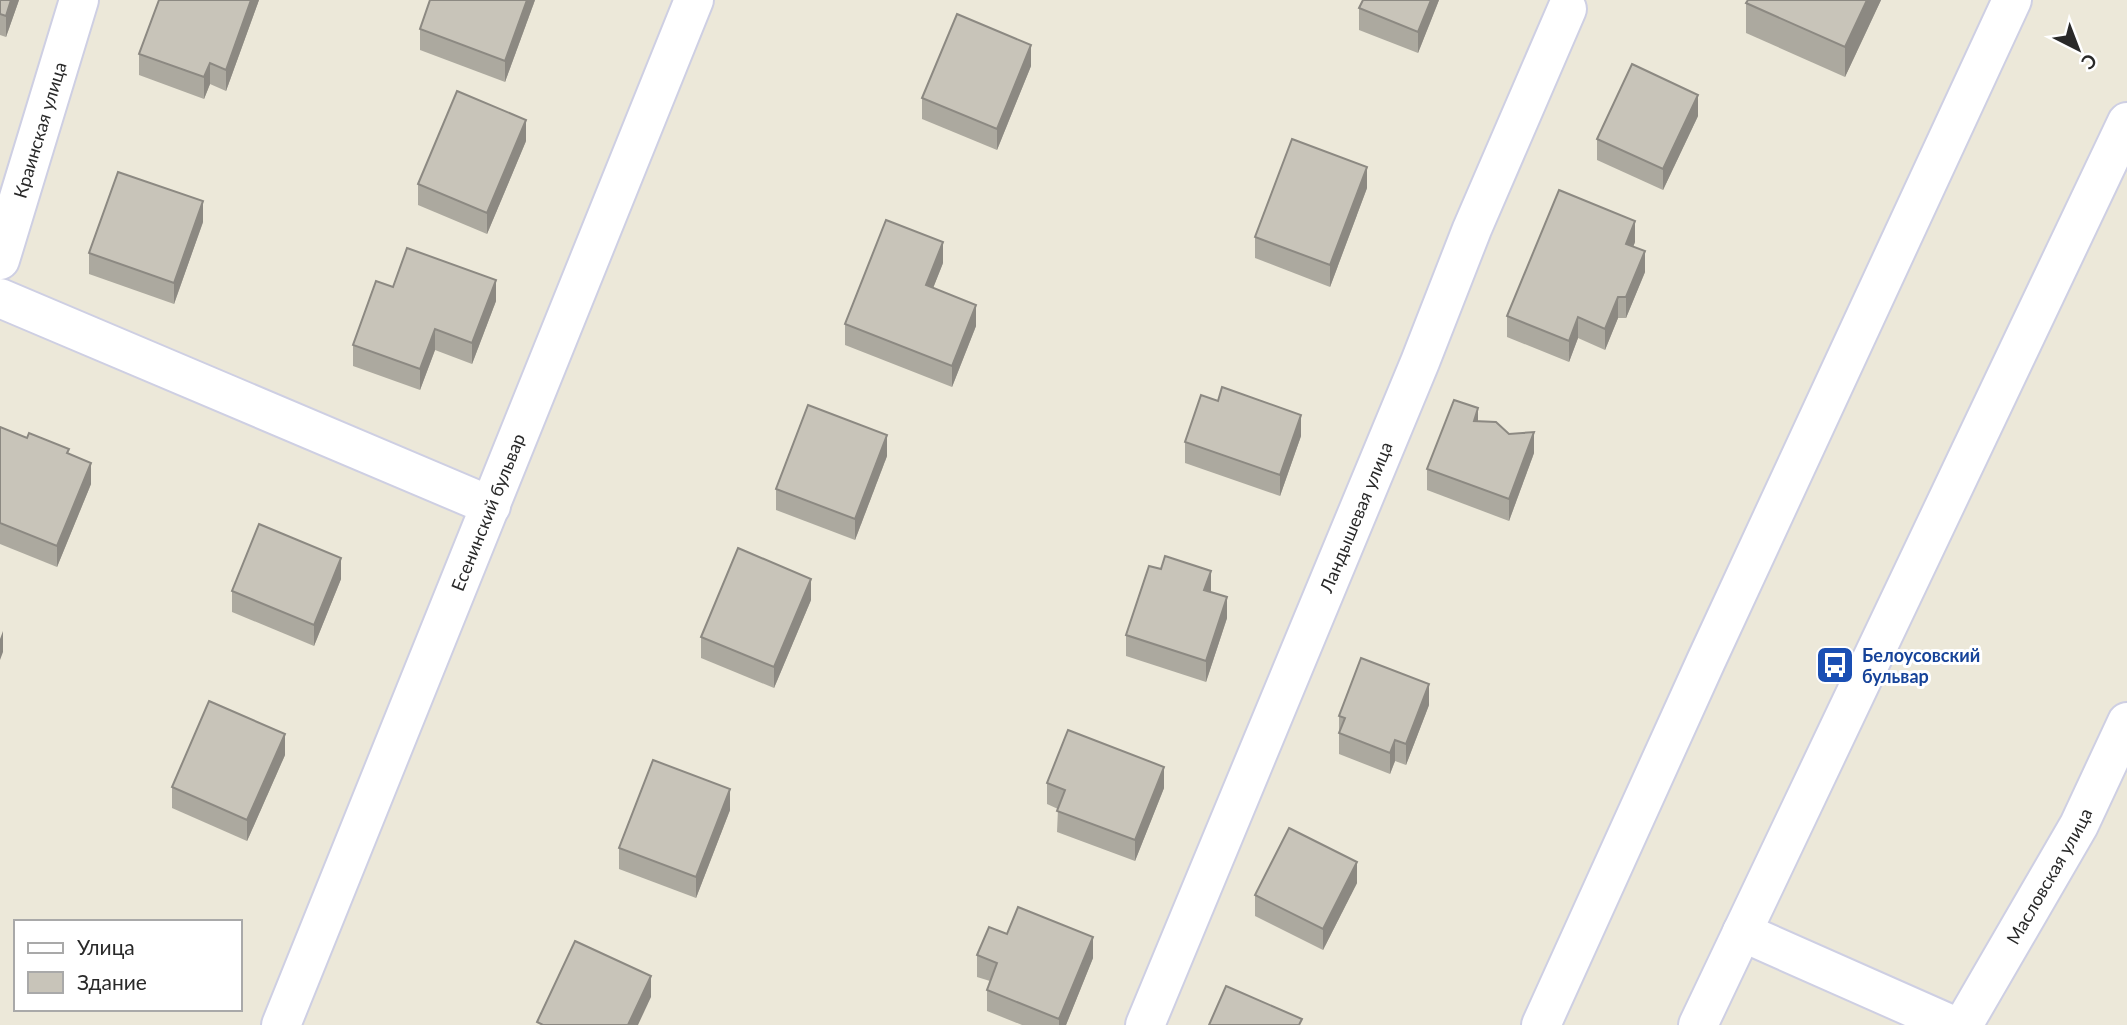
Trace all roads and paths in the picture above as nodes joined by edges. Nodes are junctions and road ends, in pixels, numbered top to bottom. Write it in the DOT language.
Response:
graph roads {
  1 [pos="79,0"];
  2 [pos="694,0"];
  3 [pos="2012,0"];
  4 [pos="1567,9"];
  5 [pos="2127,122"];
  6 [pos="0,260"];
  7 [pos="0,298"];
  8 [pos="491,506"];
  9 [pos="2127,722"];
  10 [pos="1742,932"];
  11 [pos="281,1025"];
  12 [pos="1145,1025"];
  13 [pos="1541,1025"];
  14 [pos="1698,1025"];
  15 [pos="1952,1025"];
  16 [pos="1963,1025"];
  1 -- 6 [label="street, Краинская улица"];
  2 -- 8 [label="street, Есенинский бульвар"];
  3 -- 13 [label="street"];
  4 -- 12 [label="street, Ландышевая улица"];
  5 -- 10 [label="street"];
  7 -- 8 [label="street"];
  8 -- 11 [label="street, Есенинский бульвар"];
  9 -- 16 [label="street, Масловская улица"];
  10 -- 14 [label="street"];
  10 -- 15 [label="street"];
}
